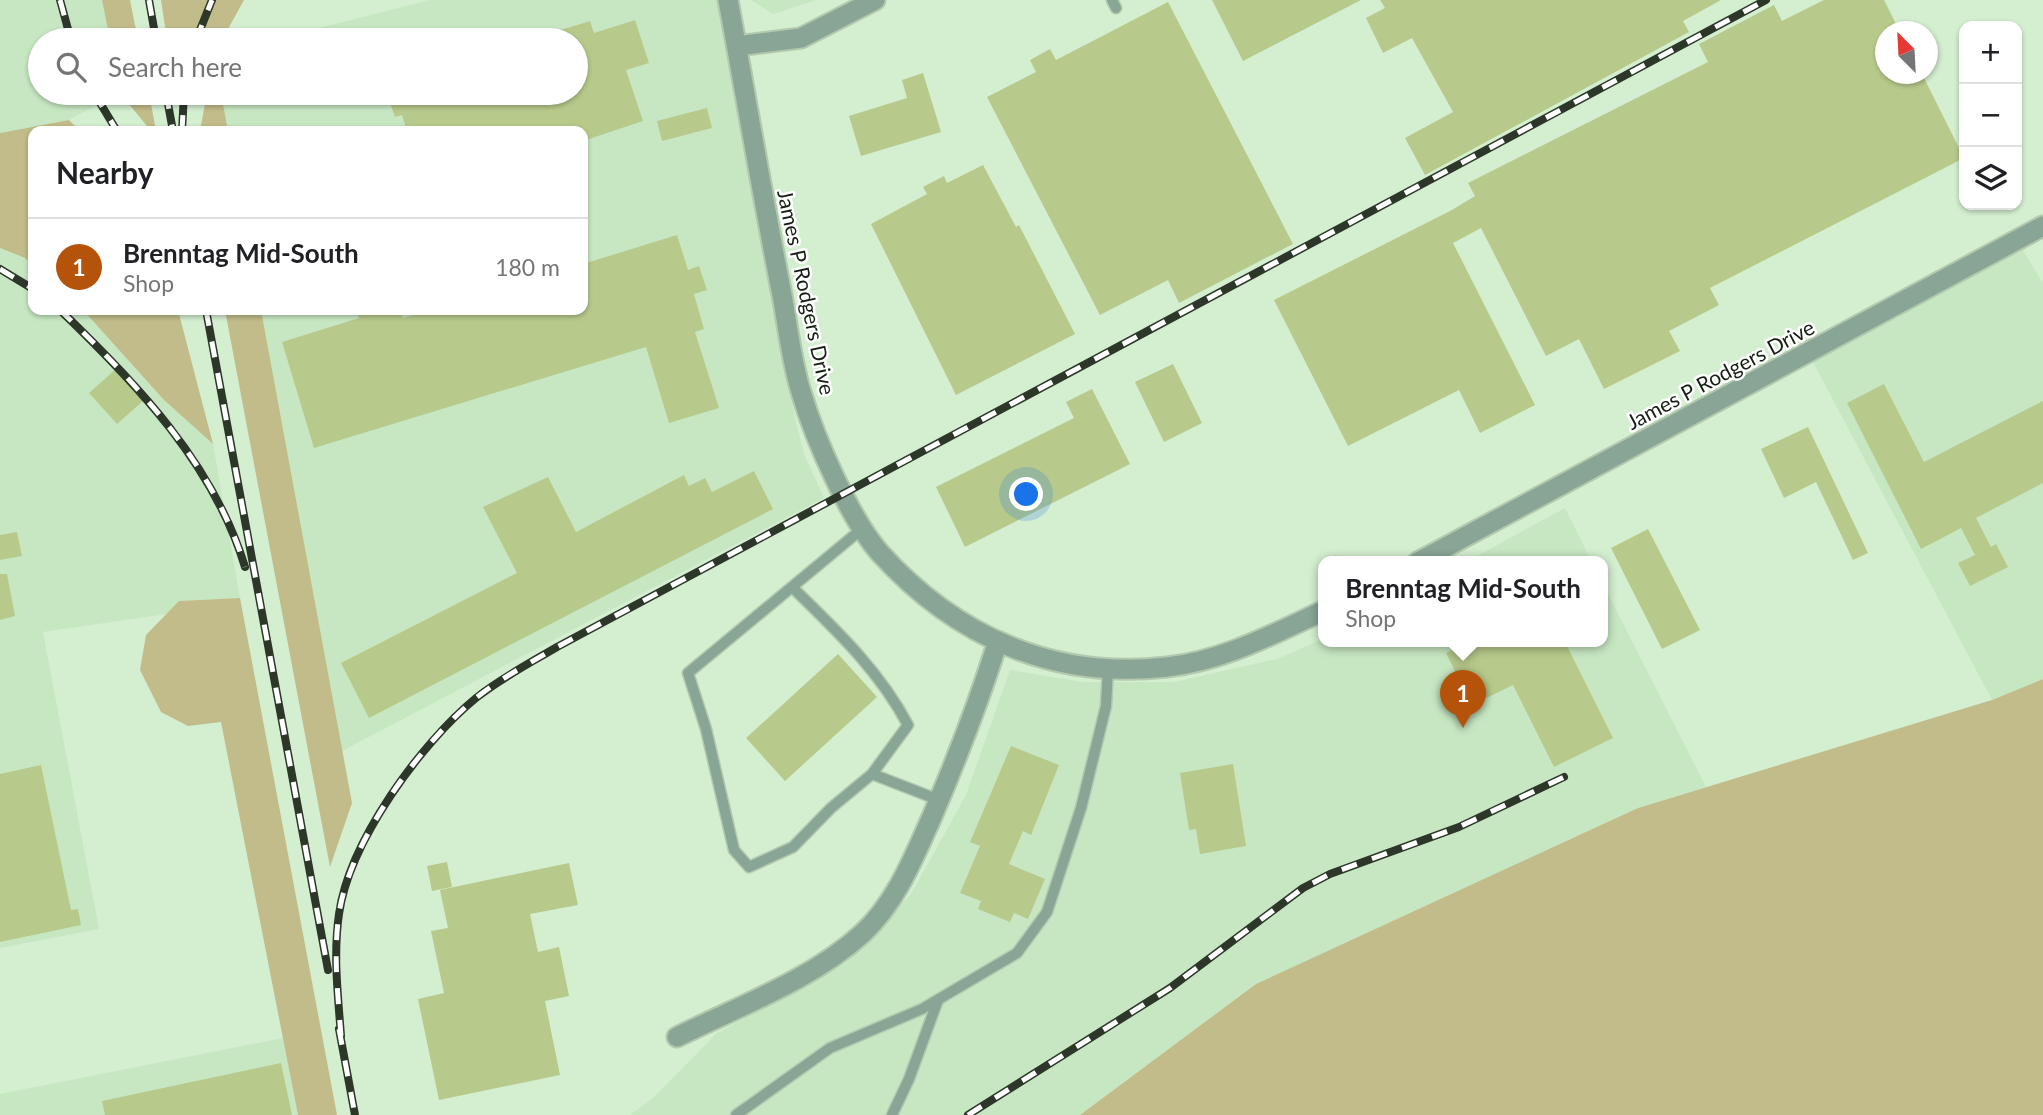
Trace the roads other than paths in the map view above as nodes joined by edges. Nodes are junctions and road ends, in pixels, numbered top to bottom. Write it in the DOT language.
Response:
graph roads {
  1 [pos="728,0"];
  2 [pos="875,0"];
  3 [pos="737,46"];
  4 [pos="2043,226"];
  5 [pos="864,528"];
  6 [pos="1429,556"];
  7 [pos="792,587"];
  8 [pos="1318,613"];
  9 [pos="997,644"];
  10 [pos="1108,668"];
  11 [pos="872,774"];
  12 [pos="939,800"];
  13 [pos="938,1000"];
  14 [pos="677,1037"];
  15 [pos="736,1115"];
  16 [pos="892,1115"];
  1 -- 3 [label="street, James P Rodgers Drive"];
  2 -- 3 [label="street"];
  3 -- 5 [label="street, James P Rodgers Drive"];
  4 -- 6 [label="street, James P Rodgers Drive"];
  5 -- 7 [label="lane"];
  5 -- 9 [label="street, James P Rodgers Drive"];
  7 -- 11 [label="lane"];
  7 -- 11 [label="lane"];
  8 -- 10 [label="street, James P Rodgers Drive"];
  9 -- 10 [label="street, James P Rodgers Drive"];
  9 -- 12 [label="street"];
  10 -- 13 [label="lane"];
  11 -- 12 [label="lane"];
  12 -- 14 [label="street"];
  13 -- 15 [label="lane"];
  13 -- 16 [label="lane"];
}
